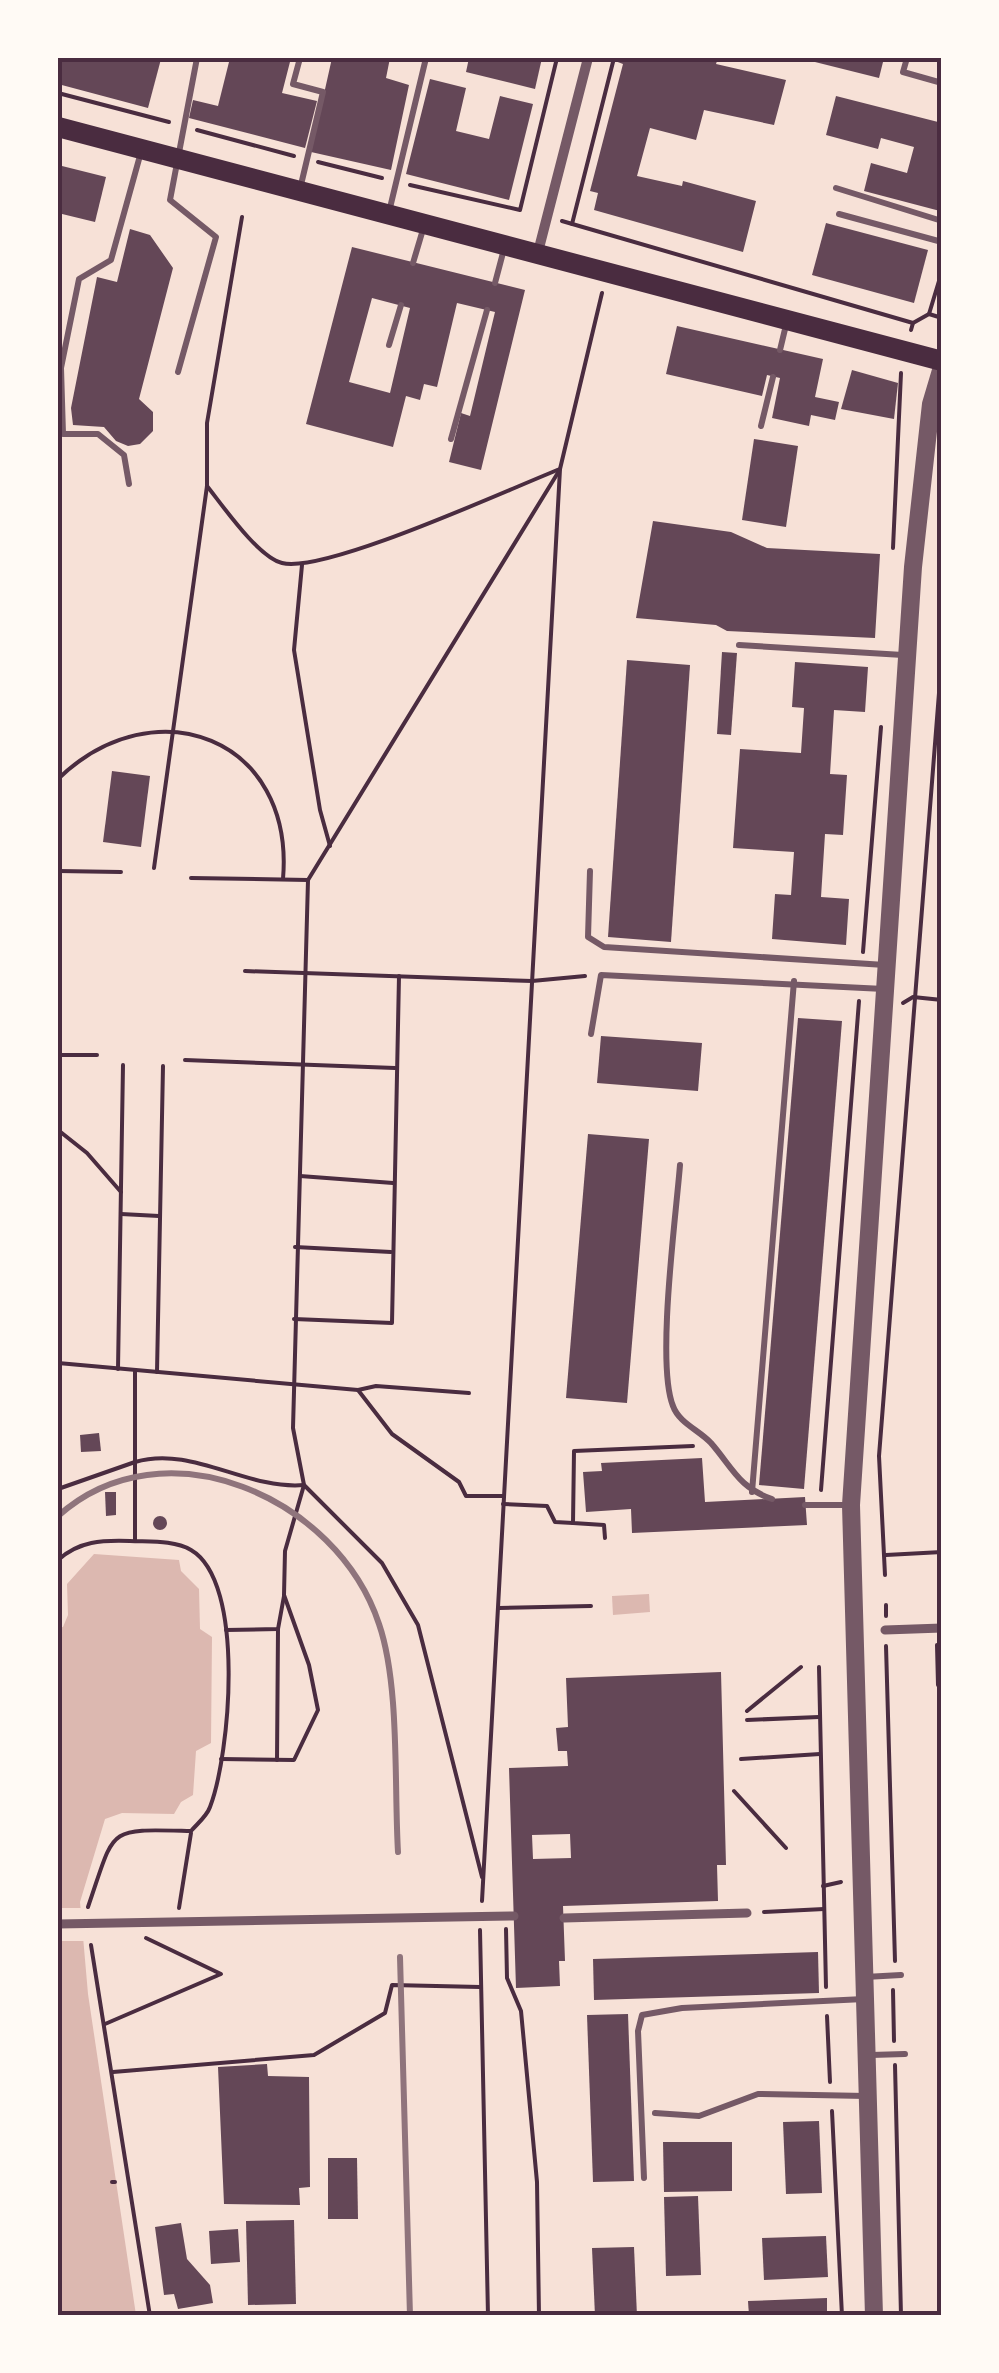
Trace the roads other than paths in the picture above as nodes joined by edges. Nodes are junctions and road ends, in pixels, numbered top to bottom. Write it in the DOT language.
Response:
graph roads {
  1 [pos="197,58"];
  2 [pos="300,58"];
  3 [pos="426,58"];
  4 [pos="588,58"];
  5 [pos="907,58"];
  6 [pos="942,83"];
  7 [pos="58,127"];
  8 [pos="142,149"];
  9 [pos="180,159"];
  10 [pos="836,188"];
  11 [pos="300,190"];
  12 [pos="389,213"];
  13 [pos="839,214"];
  14 [pos="942,220"];
  15 [pos="425,222"];
  16 [pos="942,242"];
  17 [pos="506,243"];
  18 [pos="538,252"];
  19 [pos="413,263"];
  20 [pos="495,283"];
  21 [pos="400,305"];
  22 [pos="488,310"];
  23 [pos="788,319"];
  24 [pos="389,345"];
  25 [pos="780,350"];
  26 [pos="942,364"];
  27 [pos="178,372"];
  28 [pos="774,377"];
  29 [pos="761,426"];
  30 [pos="450,439"];
  31 [pos="128,484"];
  32 [pos="740,646"];
  33 [pos="907,655"];
  34 [pos="590,870"];
  35 [pos="886,965"];
  36 [pos="794,982"];
  37 [pos="884,989"];
  38 [pos="591,1034"];
  39 [pos="680,1165"];
  40 [pos="752,1492"];
  41 [pos="772,1499"];
  42 [pos="806,1505"];
  43 [pos="851,1506"];
  44 [pos="939,1628"];
  45 [pos="886,1630"];
  46 [pos="747,1913"];
  47 [pos="510,1916"];
  48 [pos="564,1918"];
  49 [pos="58,1924"];
  50 [pos="900,1974"];
  51 [pos="864,1977"];
  52 [pos="865,1999"];
  53 [pos="905,2054"];
  54 [pos="866,2055"];
  55 [pos="868,2096"];
  56 [pos="655,2114"];
  57 [pos="644,2178"];
  58 [pos="874,2316"];
  1 -- 9 [label="lane"];
  2 -- 11 [label="lane"];
  3 -- 12 [label="lane"];
  4 -- 18 [label="street"];
  5 -- 6 [label="lane"];
  7 -- 8 [label="main road"];
  8 -- 9 [label="main road"];
  8 -- 31 [label="lane"];
  9 -- 11 [label="main road"];
  9 -- 27 [label="lane"];
  10 -- 14 [label="lane"];
  11 -- 12 [label="main road"];
  12 -- 15 [label="main road"];
  13 -- 16 [label="lane"];
  15 -- 17 [label="main road"];
  15 -- 19 [label="lane"];
  17 -- 18 [label="main road"];
  17 -- 20 [label="lane"];
  18 -- 23 [label="main road"];
  21 -- 24 [label="lane"];
  22 -- 30 [label="lane"];
  23 -- 25 [label="lane"];
  23 -- 26 [label="main road"];
  26 -- 33 [label="street"];
  28 -- 29 [label="lane"];
  32 -- 33 [label="lane"];
  33 -- 35 [label="street"];
  34 -- 35 [label="lane"];
  35 -- 37 [label="street"];
  36 -- 37 [label="lane"];
  36 -- 38 [label="lane"];
  36 -- 40 [label="lane"];
  37 -- 43 [label="street"];
  39 -- 40 [label="lane"];
  40 -- 41 [label="lane"];
  42 -- 43 [label="lane"];
  43 -- 51 [label="street"];
  44 -- 45 [label="street"];
  46 -- 48 [label="street"];
  47 -- 49 [label="street"];
  50 -- 51 [label="lane"];
  51 -- 52 [label="street"];
  52 -- 54 [label="street"];
  52 -- 57 [label="lane"];
  53 -- 54 [label="lane"];
  54 -- 55 [label="street"];
  55 -- 56 [label="lane"];
  55 -- 58 [label="street"];
}
